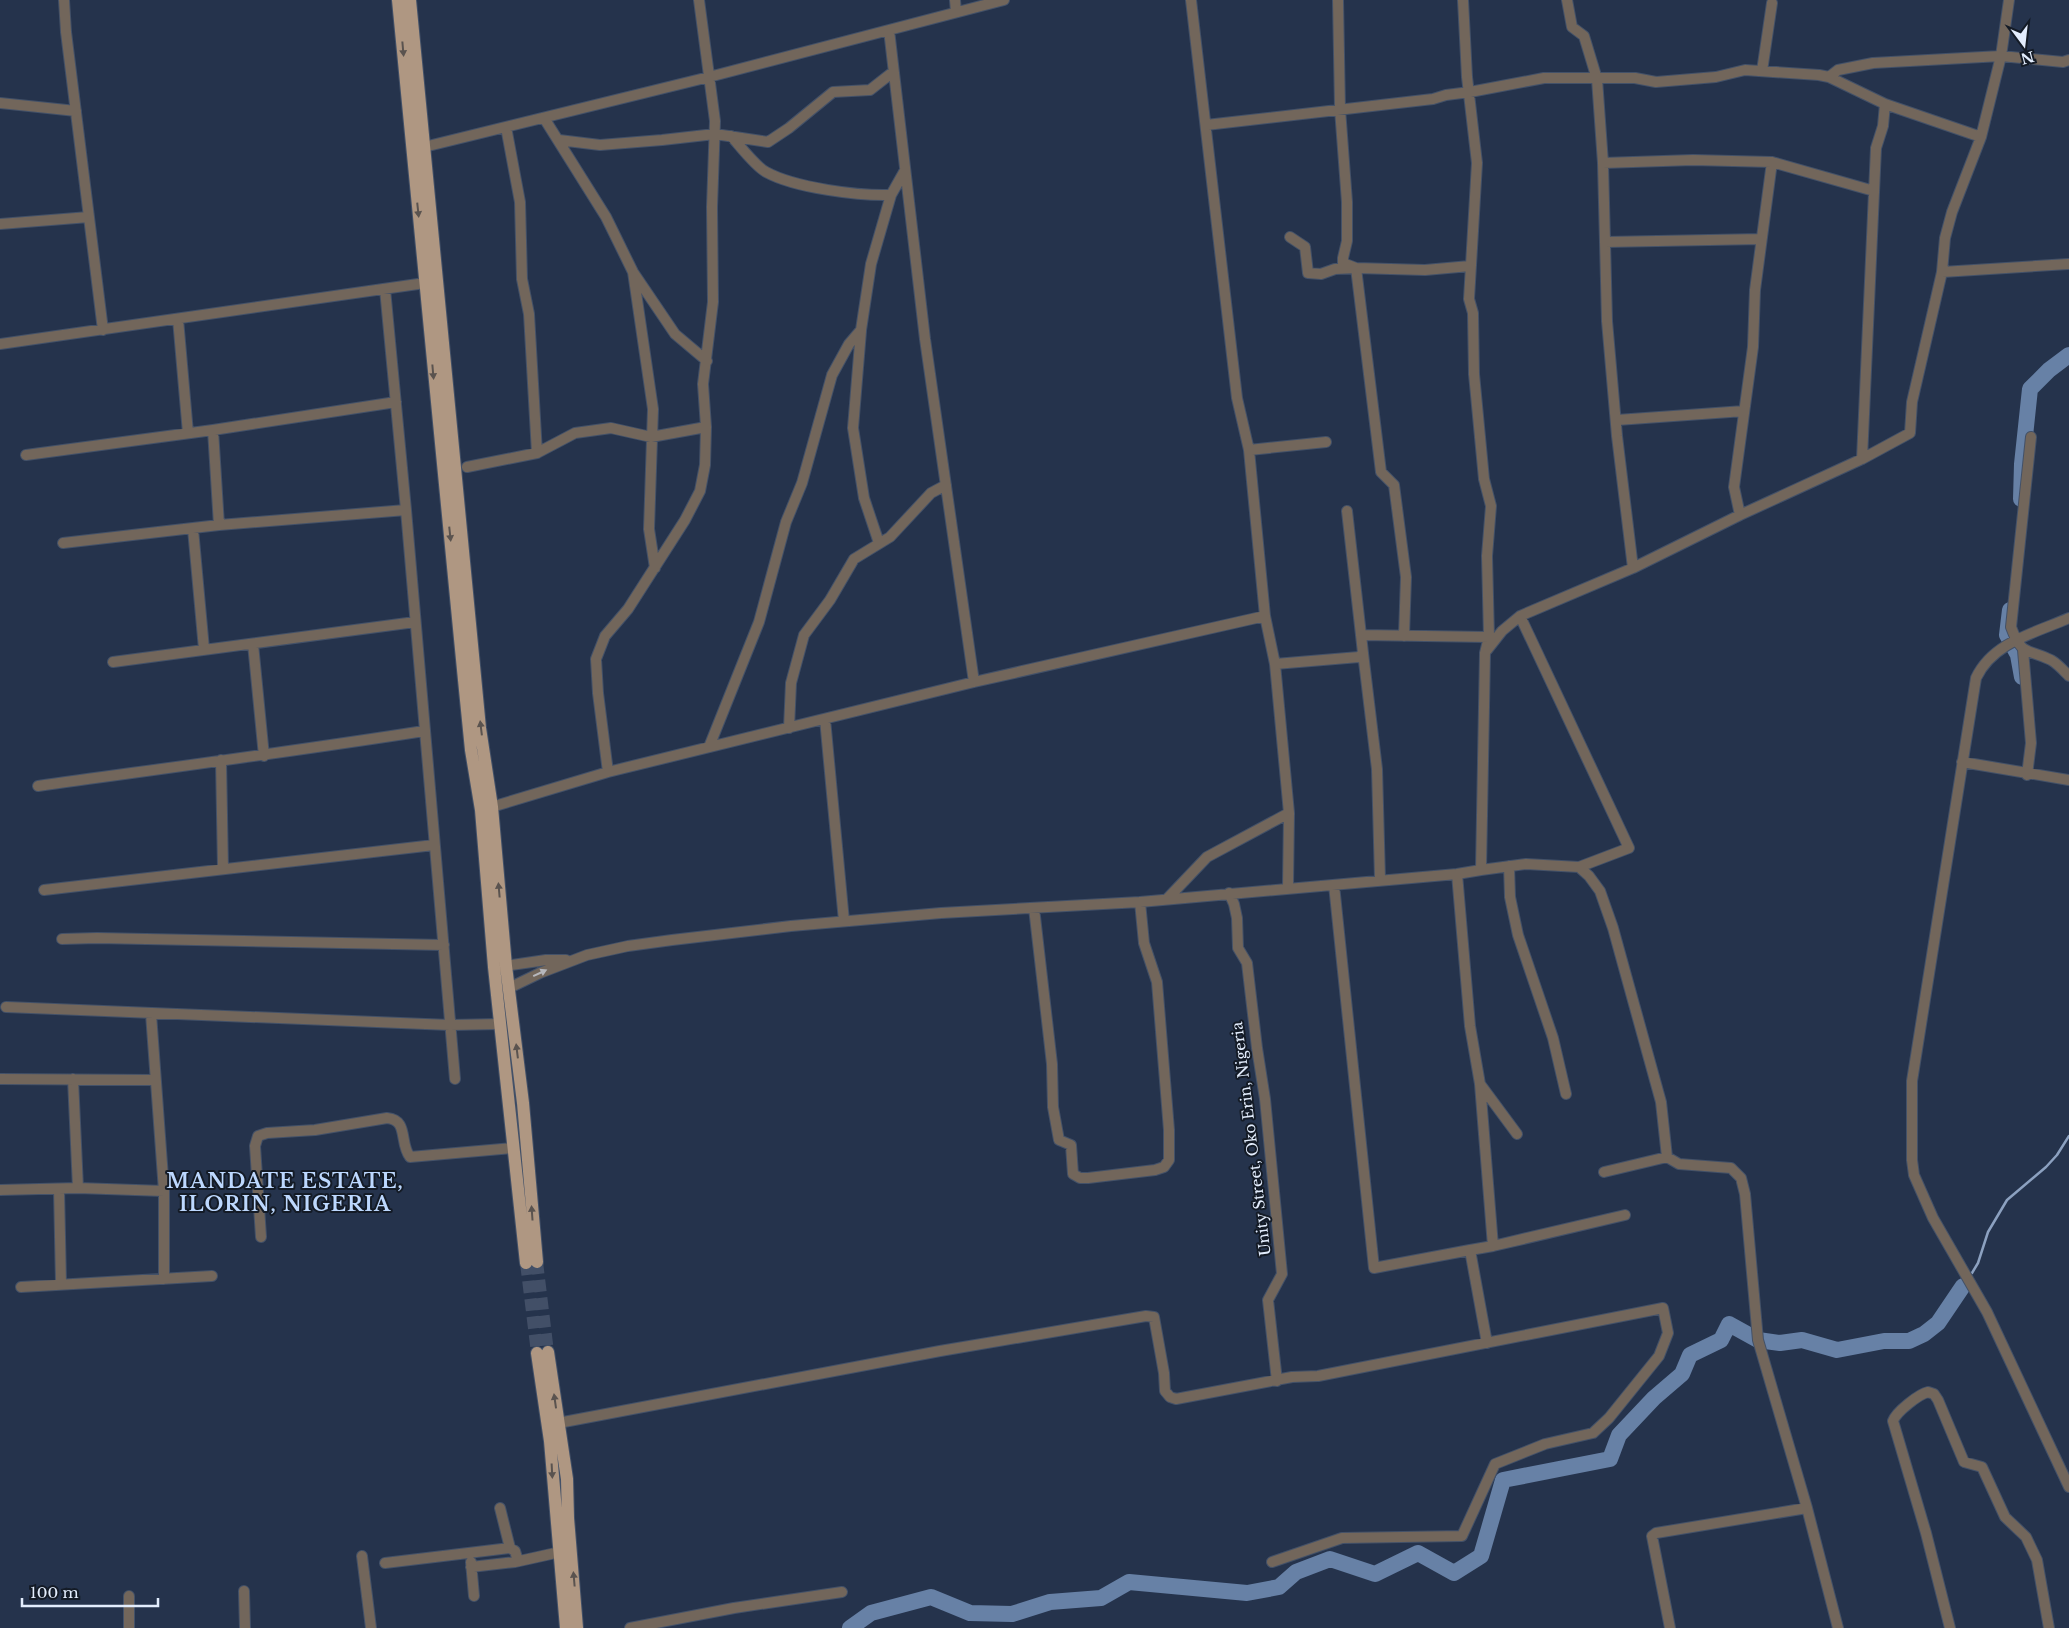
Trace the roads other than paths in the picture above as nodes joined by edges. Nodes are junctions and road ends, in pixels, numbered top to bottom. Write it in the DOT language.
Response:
graph roads {
  1 [pos="64,0"];
  2 [pos="398,0"];
  3 [pos="410,0"];
  4 [pos="699,0"];
  5 [pos="955,0"];
  6 [pos="1004,0"];
  7 [pos="1190,0"];
  8 [pos="1338,0"];
  9 [pos="1463,0"];
  10 [pos="1567,0"];
  11 [pos="2009,0"];
  12 [pos="1772,3"];
  13 [pos="956,12"];
  14 [pos="888,30"];
  15 [pos="2000,56"];
  16 [pos="2069,60"];
  17 [pos="1762,71"];
  18 [pos="893,72"];
  19 [pos="1829,77"];
  20 [pos="708,78"];
  21 [pos="1597,79"];
  22 [pos="1470,92"];
  23 [pos="0,104"];
  24 [pos="1886,104"];
  25 [pos="1340,109"];
  26 [pos="76,111"];
  27 [pos="544,118"];
  28 [pos="1206,125"];
  29 [pos="506,127"];
  30 [pos="715,134"];
  31 [pos="731,136"];
  32 [pos="1981,137"];
  33 [pos="559,140"];
  34 [pos="424,147"];
  35 [pos="1772,162"];
  36 [pos="1603,163"];
  37 [pos="904,172"];
  38 [pos="1874,191"];
  39 [pos="891,195"];
  40 [pos="89,217"];
  41 [pos="0,224"];
  42 [pos="1290,237"];
  43 [pos="1762,239"];
  44 [pos="1605,242"];
  45 [pos="2068,264"];
  46 [pos="1470,266"];
  47 [pos="1356,268"];
  48 [pos="633,272"];
  49 [pos="1942,272"];
  50 [pos="425,283"];
  51 [pos="384,289"];
  52 [pos="178,319"];
  53 [pos="103,330"];
  54 [pos="861,330"];
  55 [pos="0,344"];
  56 [pos="707,361"];
  57 [pos="396,402"];
  58 [pos="1744,411"];
  59 [pos="1616,420"];
  60 [pos="706,427"];
  61 [pos="213,430"];
  62 [pos="188,433"];
  63 [pos="651,437"];
  64 [pos="2031,437"];
  65 [pos="1326,442"];
  66 [pos="1249,450"];
  67 [pos="537,453"];
  68 [pos="26,455"];
  69 [pos="1862,459"];
  70 [pos="467,467"];
  71 [pos="946,485"];
  72 [pos="406,510"];
  73 [pos="1347,511"];
  74 [pos="1740,515"];
  75 [pos="219,525"];
  76 [pos="193,529"];
  77 [pos="64,542"];
  78 [pos="879,544"];
  79 [pos="655,568"];
  80 [pos="1633,568"];
  81 [pos="1265,616"];
  82 [pos="1520,616"];
  83 [pos="2069,618"];
  84 [pos="415,622"];
  85 [pos="1361,635"];
  86 [pos="1404,636"];
  87 [pos="1489,637"];
  88 [pos="2014,641"];
  89 [pos="253,644"];
  90 [pos="204,649"];
  91 [pos="2023,650"];
  92 [pos="1363,653"];
  93 [pos="1485,653"];
  94 [pos="113,662"];
  95 [pos="1275,664"];
  96 [pos="2069,676"];
  97 [pos="974,682"];
  98 [pos="825,719"];
  99 [pos="789,728"];
  100 [pos="424,731"];
  101 [pos="709,747"];
  102 [pos="264,756"];
  103 [pos="221,760"];
  104 [pos="1962,762"];
  105 [pos="608,772"];
  106 [pos="2027,774"];
  107 [pos="2069,780"];
  108 [pos="38,786"];
  109 [pos="487,809"];
  110 [pos="1289,813"];
  111 [pos="434,845"];
  112 [pos="1509,866"];
  113 [pos="1579,867"];
  114 [pos="224,868"];
  115 [pos="1481,870"];
  116 [pos="1457,874"];
  117 [pos="1380,879"];
  118 [pos="1334,885"];
  119 [pos="1288,887"];
  120 [pos="44,890"];
  121 [pos="1229,893"];
  122 [pos="1167,899"];
  123 [pos="1140,902"];
  124 [pos="1034,908"];
  125 [pos="844,921"];
  126 [pos="62,939"];
  127 [pos="444,945"];
  128 [pos="572,960"];
  129 [pos="500,967"];
  130 [pos="509,988"];
  131 [pos="6,1007"];
  132 [pos="151,1014"];
  133 [pos="500,1024"];
  134 [pos="450,1025"];
  135 [pos="0,1079"];
  136 [pos="74,1079"];
  137 [pos="455,1079"];
  138 [pos="155,1080"];
  139 [pos="1480,1084"];
  140 [pos="1566,1094"];
  141 [pos="1517,1134"];
  142 [pos="514,1148"];
  143 [pos="1667,1157"];
  144 [pos="1604,1172"];
  145 [pos="78,1188"];
  146 [pos="59,1189"];
  147 [pos="0,1190"];
  148 [pos="164,1191"];
  149 [pos="1625,1215"];
  150 [pos="260,1237"];
  151 [pos="1493,1246"];
  152 [pos="1470,1250"];
  153 [pos="212,1276"];
  154 [pos="164,1278"];
  155 [pos="61,1284"];
  156 [pos="21,1287"];
  157 [pos="1488,1343"];
  158 [pos="543,1353"];
  159 [pos="1277,1381"];
  160 [pos="553,1424"];
  161 [pos="2069,1487"];
  162 [pos="500,1508"];
  163 [pos="1807,1508"];
  164 [pos="510,1548"];
  165 [pos="560,1552"];
  166 [pos="471,1554"];
  167 [pos="362,1556"];
  168 [pos="518,1561"];
  169 [pos="384,1562"];
  170 [pos="1272,1562"];
  171 [pos="471,1567"];
  172 [pos="244,1591"];
  173 [pos="842,1592"];
  174 [pos="129,1596"];
  175 [pos="474,1596"];
  176 [pos="130,1628"];
  177 [pos="245,1628"];
  178 [pos="370,1628"];
  179 [pos="566,1628"];
  180 [pos="577,1628"];
  181 [pos="630,1628"];
  182 [pos="1670,1628"];
  183 [pos="1838,1628"];
  184 [pos="1950,1628"];
  185 [pos="2048,1628"];
  1 -- 26 [label="street"];
  2 -- 50 [label="main road, one-way"];
  3 -- 34 [label="main road"];
  4 -- 20 [label="street"];
  5 -- 13 [label="street"];
  6 -- 13 [label="street"];
  7 -- 28 [label="street"];
  8 -- 25 [label="street"];
  9 -- 22 [label="street"];
  10 -- 21 [label="street"];
  11 -- 15 [label="street"];
  12 -- 17 [label="street"];
  13 -- 14 [label="street"];
  14 -- 18 [label="street"];
  14 -- 20 [label="street"];
  15 -- 16 [label="street"];
  15 -- 19 [label="street"];
  15 -- 32 [label="street"];
  17 -- 19 [label="street"];
  17 -- 21 [label="street"];
  18 -- 31 [label="street"];
  18 -- 37 [label="street"];
  19 -- 24 [label="street"];
  20 -- 27 [label="street"];
  20 -- 30 [label="street"];
  21 -- 22 [label="street"];
  21 -- 36 [label="street"];
  22 -- 25 [label="street"];
  22 -- 46 [label="street"];
  23 -- 26 [label="street"];
  24 -- 32 [label="street"];
  24 -- 38 [label="street"];
  25 -- 28 [label="street"];
  25 -- 47 [label="street"];
  26 -- 40 [label="street"];
  27 -- 29 [label="street"];
  27 -- 33 [label="street"];
  28 -- 66 [label="street"];
  29 -- 34 [label="street"];
  29 -- 67 [label="street"];
  30 -- 31 [label="street"];
  30 -- 33 [label="street"];
  30 -- 56 [label="street"];
  31 -- 39 [label="street"];
  32 -- 49 [label="street"];
  33 -- 48 [label="street"];
  109 -- 34 [label="main road, one-way"];
  35 -- 36 [label="street"];
  35 -- 38 [label="street"];
  35 -- 43 [label="street"];
  36 -- 44 [label="street"];
  37 -- 39 [label="street"];
  37 -- 71 [label="street"];
  38 -- 69 [label="street"];
  39 -- 54 [label="street"];
  40 -- 41 [label="street"];
  40 -- 53 [label="street"];
  42 -- 47 [label="street"];
  43 -- 44 [label="street"];
  43 -- 58 [label="street"];
  44 -- 59 [label="street"];
  45 -- 49 [label="street"];
  46 -- 47 [label="street"];
  46 -- 87 [label="street"];
  47 -- 86 [label="street"];
  48 -- 56 [label="street"];
  48 -- 63 [label="street"];
  49 -- 69 [label="street"];
  50 -- 51 [label="street"];
  50 -- 109 [label="main road, one-way"];
  51 -- 52 [label="street"];
  51 -- 57 [label="street"];
  52 -- 53 [label="street"];
  52 -- 62 [label="street"];
  53 -- 55 [label="street"];
  54 -- 78 [label="street"];
  54 -- 101 [label="street"];
  56 -- 60 [label="street"];
  57 -- 61 [label="street"];
  57 -- 72 [label="street"];
  58 -- 59 [label="street"];
  58 -- 74 [label="street"];
  59 -- 80 [label="street"];
  60 -- 63 [label="street"];
  60 -- 79 [label="street"];
  61 -- 62 [label="street"];
  61 -- 75 [label="street"];
  62 -- 68 [label="street"];
  63 -- 67 [label="street"];
  63 -- 79 [label="street"];
  64 -- 88 [label="street"];
  65 -- 66 [label="street"];
  66 -- 81 [label="street"];
  67 -- 70 [label="street"];
  69 -- 74 [label="street"];
  71 -- 78 [label="street"];
  71 -- 97 [label="street"];
  72 -- 75 [label="street"];
  72 -- 84 [label="street"];
  73 -- 85 [label="street"];
  74 -- 80 [label="street"];
  75 -- 76 [label="street"];
  76 -- 77 [label="street"];
  76 -- 90 [label="street"];
  78 -- 99 [label="street"];
  79 -- 105 [label="street"];
  80 -- 82 [label="street"];
  81 -- 95 [label="street"];
  81 -- 97 [label="street"];
  82 -- 93 [label="street"];
  82 -- 113 [label="street"];
  83 -- 88 [label="street"];
  84 -- 89 [label="street"];
  84 -- 100 [label="street"];
  85 -- 86 [label="street"];
  85 -- 92 [label="street"];
  86 -- 87 [label="street"];
  87 -- 93 [label="street"];
  88 -- 91 [label="street"];
  88 -- 104 [label="street"];
  89 -- 90 [label="street"];
  89 -- 102 [label="street"];
  90 -- 94 [label="street"];
  91 -- 96 [label="street"];
  91 -- 106 [label="street"];
  92 -- 95 [label="street"];
  92 -- 117 [label="street"];
  93 -- 115 [label="street"];
  95 -- 110 [label="street"];
  97 -- 98 [label="street"];
  98 -- 99 [label="street"];
  98 -- 125 [label="street"];
  99 -- 101 [label="street"];
  100 -- 102 [label="street"];
  100 -- 111 [label="street"];
  101 -- 105 [label="street"];
  102 -- 103 [label="street"];
  103 -- 108 [label="street"];
  103 -- 114 [label="street"];
  104 -- 106 [label="street"];
  104 -- 161 [label="street"];
  105 -- 109 [label="street"];
  106 -- 107 [label="street"];
  109 -- 129 [label="main road"];
  110 -- 119 [label="street"];
  110 -- 122 [label="street"];
  111 -- 114 [label="street"];
  111 -- 127 [label="street"];
  112 -- 113 [label="street"];
  112 -- 115 [label="street"];
  112 -- 140 [label="street"];
  113 -- 143 [label="street"];
  114 -- 120 [label="street"];
  115 -- 116 [label="street"];
  116 -- 117 [label="street"];
  116 -- 139 [label="street"];
  117 -- 118 [label="street"];
  118 -- 119 [label="street"];
  118 -- 152 [label="street"];
  119 -- 121 [label="street"];
  121 -- 122 [label="street"];
  121 -- 159 [label="street, Unity Street, Oko Erin, Nigeria"];
  122 -- 123 [label="street"];
  123 -- 124 [label="street"];
  123 -- 124 [label="street"];
  124 -- 125 [label="street"];
  125 -- 128 [label="street"];
  126 -- 127 [label="street"];
  127 -- 134 [label="street"];
  128 -- 129 [label="street"];
  130 -- 128 [label="street, one-way"];
  129 -- 130 [label="main road"];
  129 -- 133 [label="main road"];
  142 -- 130 [label="main road, one-way"];
  131 -- 132 [label="street"];
  132 -- 134 [label="street"];
  132 -- 138 [label="street"];
  133 -- 134 [label="street"];
  133 -- 142 [label="main road"];
  134 -- 137 [label="street"];
  135 -- 136 [label="street"];
  136 -- 138 [label="street"];
  136 -- 145 [label="street"];
  138 -- 148 [label="street"];
  139 -- 141 [label="street"];
  139 -- 151 [label="street"];
  142 -- 150 [label="street"];
  143 -- 144 [label="street"];
  143 -- 163 [label="street"];
  145 -- 146 [label="street"];
  145 -- 148 [label="street"];
  146 -- 147 [label="street"];
  146 -- 155 [label="street"];
  148 -- 154 [label="street"];
  149 -- 151 [label="street"];
  151 -- 152 [label="street"];
  152 -- 157 [label="street"];
  153 -- 154 [label="street"];
  154 -- 155 [label="street"];
  155 -- 156 [label="street"];
  157 -- 159 [label="street"];
  157 -- 170 [label="street"];
  158 -- 160 [label="main road"];
  159 -- 160 [label="street"];
  160 -- 165 [label="main road, one-way"];
  180 -- 160 [label="main road, one-way"];
  162 -- 164 [label="street"];
  163 -- 182 [label="street"];
  163 -- 183 [label="street"];
  164 -- 166 [label="street"];
  164 -- 168 [label="street"];
  165 -- 168 [label="street"];
  165 -- 179 [label="main road"];
  166 -- 169 [label="street"];
  166 -- 171 [label="street"];
  167 -- 178 [label="street"];
  168 -- 171 [label="street"];
  171 -- 175 [label="street"];
  172 -- 177 [label="street"];
  173 -- 181 [label="street"];
  174 -- 176 [label="street"];
  184 -- 185 [label="street"];
}
